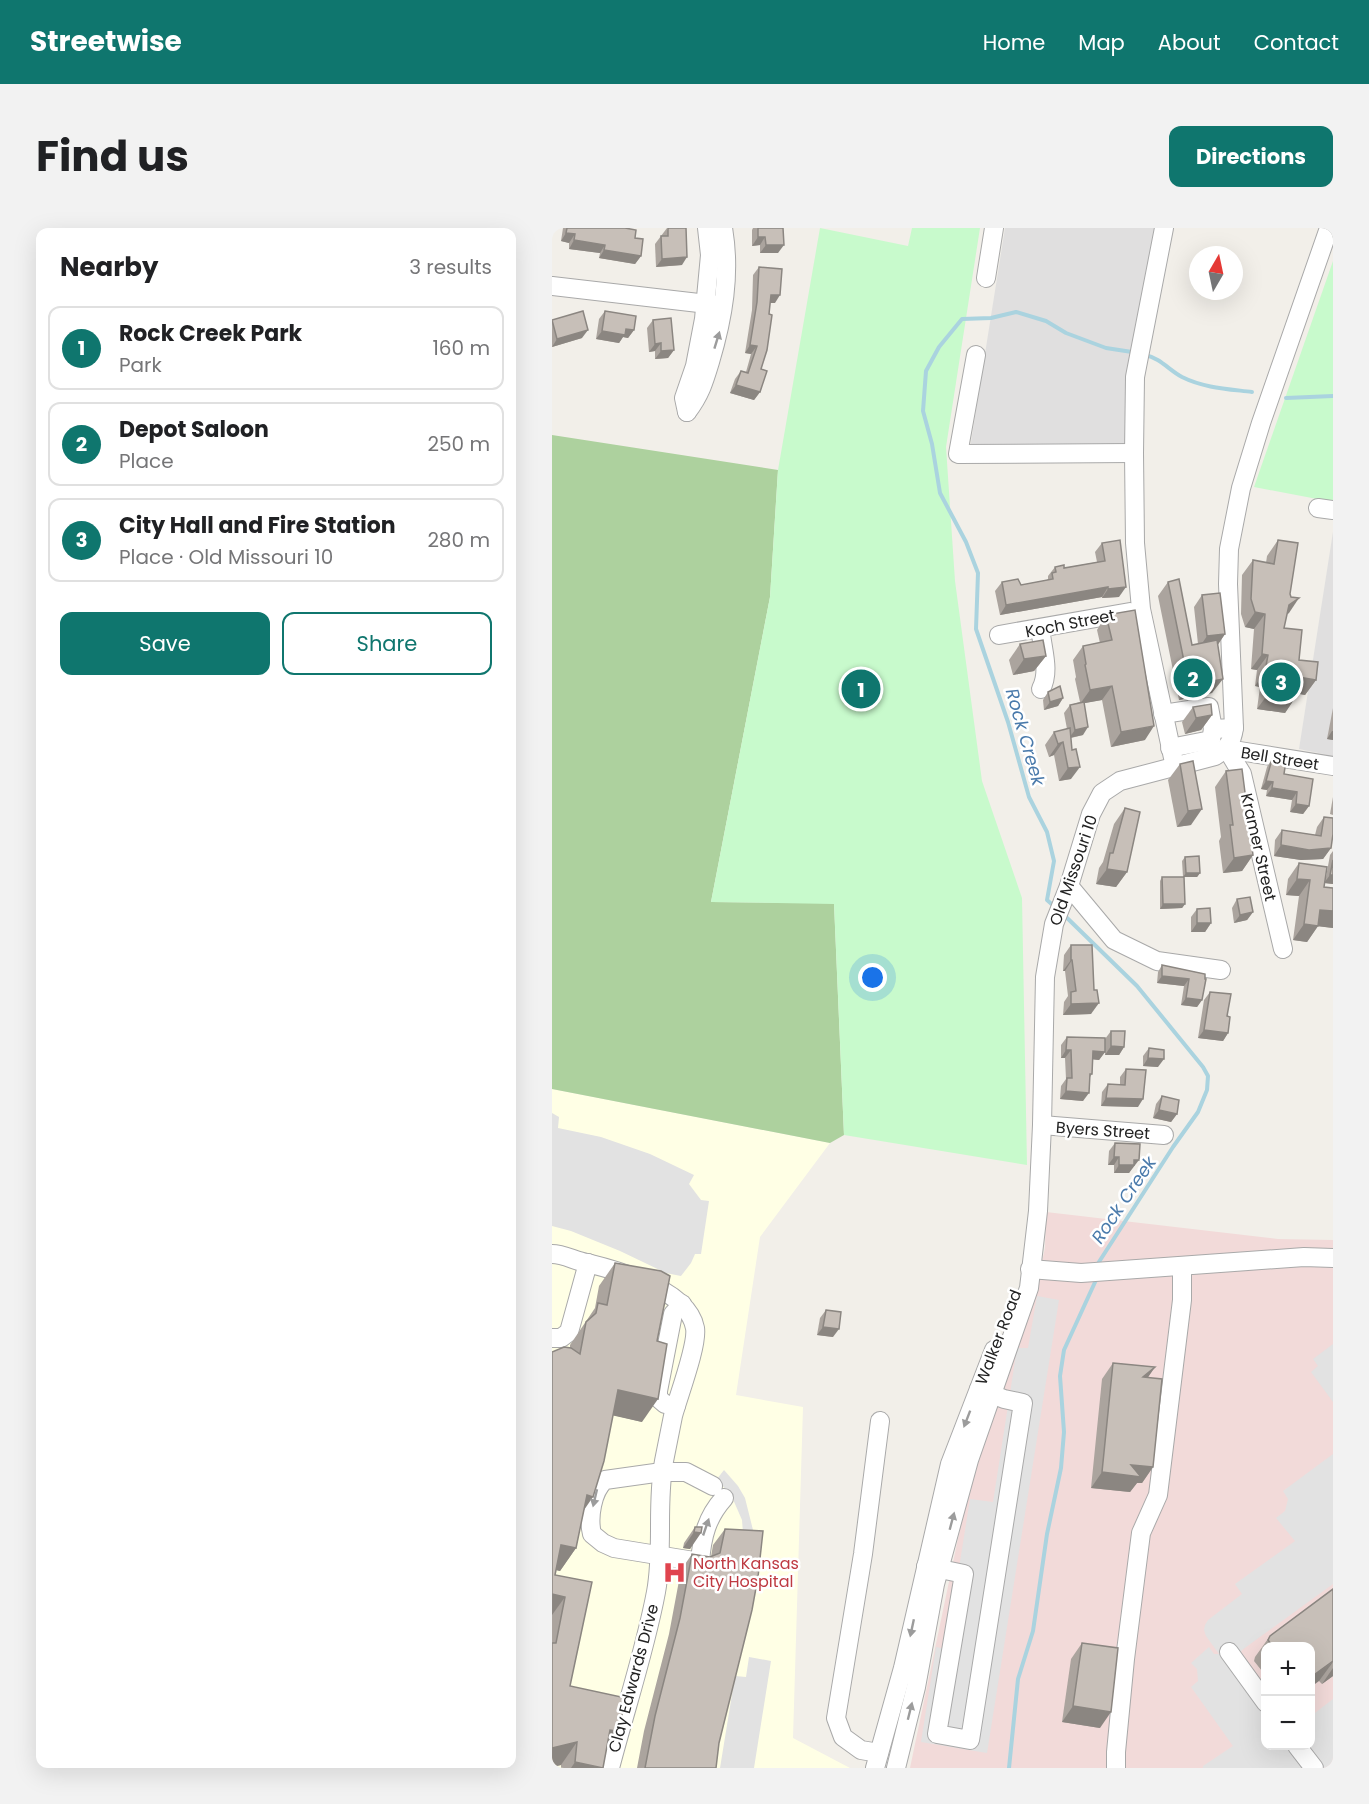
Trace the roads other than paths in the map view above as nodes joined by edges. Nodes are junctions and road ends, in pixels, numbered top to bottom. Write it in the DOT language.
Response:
graph roads {
  1 [pos="707,228"];
  2 [pos="723,228"];
  3 [pos="994,228"];
  4 [pos="1164,228"];
  5 [pos="1329,228"];
  6 [pos="986,278"];
  7 [pos="552,286"];
  8 [pos="715,304"];
  9 [pos="976,356"];
  10 [pos="1134,453"];
  11 [pos="1141,609"];
  12 [pos="1040,629"];
  13 [pos="999,635"];
  14 [pos="1041,689"];
  15 [pos="1164,714"];
  16 [pos="1217,743"];
  17 [pos="1170,748"];
  18 [pos="1333,766"];
  19 [pos="1175,767"];
  20 [pos="1066,892"];
  21 [pos="1283,949"];
  22 [pos="1221,970"];
  23 [pos="1042,1125"];
  24 [pos="1164,1135"];
  25 [pos="552,1254"];
  26 [pos="1333,1258"];
  27 [pos="588,1263"];
  28 [pos="1182,1266"];
  29 [pos="1030,1269"];
  30 [pos="682,1304"];
  31 [pos="552,1338"];
  32 [pos="984,1391"];
  33 [pos="676,1406"];
  34 [pos="880,1421"];
  35 [pos="662,1472"];
  36 [pos="660,1557"];
  37 [pos="932,1568"];
  38 [pos="964,1574"];
  39 [pos="995,1580"];
  40 [pos="1229,1652"];
  41 [pos="1261,1696"];
  42 [pos="1300,1750"];
  43 [pos="877,1761"];
  44 [pos="610,1768"];
  45 [pos="896,1768"];
  46 [pos="1116,1768"];
  47 [pos="1314,1768"];
  1 -- 8 [label="street"];
  2 -- 8 [label="street"];
  3 -- 6 [label="street"];
  4 -- 10 [label="street"];
  5 -- 16 [label="street"];
  7 -- 8 [label="street"];
  8 -- 8 [label="street, one-way"];
  9 -- 10 [label="street"];
  10 -- 11 [label="street"];
  11 -- 12 [label="street, Koch Street"];
  11 -- 15 [label="street"];
  12 -- 13 [label="street, Koch Street"];
  12 -- 14 [label="street"];
  15 -- 16 [label="street, Kramer Street"];
  15 -- 17 [label="street"];
  16 -- 17 [label="street"];
  16 -- 18 [label="street, Bell Street"];
  16 -- 19 [label="street, Old Missouri 10"];
  16 -- 21 [label="street, Kramer Street"];
  17 -- 19 [label="street"];
  19 -- 20 [label="street, Old Missouri 10"];
  20 -- 22 [label="street"];
  20 -- 23 [label="street, Old Missouri 10"];
  23 -- 24 [label="street, Byers Street"];
  23 -- 29 [label="street, Old Missouri 10"];
  25 -- 27 [label="street"];
  26 -- 28 [label="street"];
  27 -- 30 [label="street"];
  27 -- 31 [label="street"];
  28 -- 29 [label="street"];
  28 -- 46 [label="street"];
  29 -- 32 [label="street, Walker Road"];
  30 -- 33 [label="street, Clay Edwards Drive"];
  30 -- 33 [label="street"];
  32 -- 37 [label="street, Walker Road"];
  32 -- 39 [label="street"];
  33 -- 35 [label="street, Clay Edwards Drive"];
  34 -- 43 [label="street"];
  35 -- 36 [label="street, Clay Edwards Drive"];
  36 -- 35 [label="street, one-way"];
  35 -- 36 [label="street, one-way"];
  36 -- 44 [label="street, Clay Edwards Drive"];
  37 -- 38 [label="street"];
  37 -- 43 [label="street, Walker Road, one-way"];
  45 -- 37 [label="street, Walker Road, one-way"];
  38 -- 39 [label="street"];
  38 -- 39 [label="street"];
  40 -- 41 [label="street"];
  42 -- 47 [label="street"];
}
